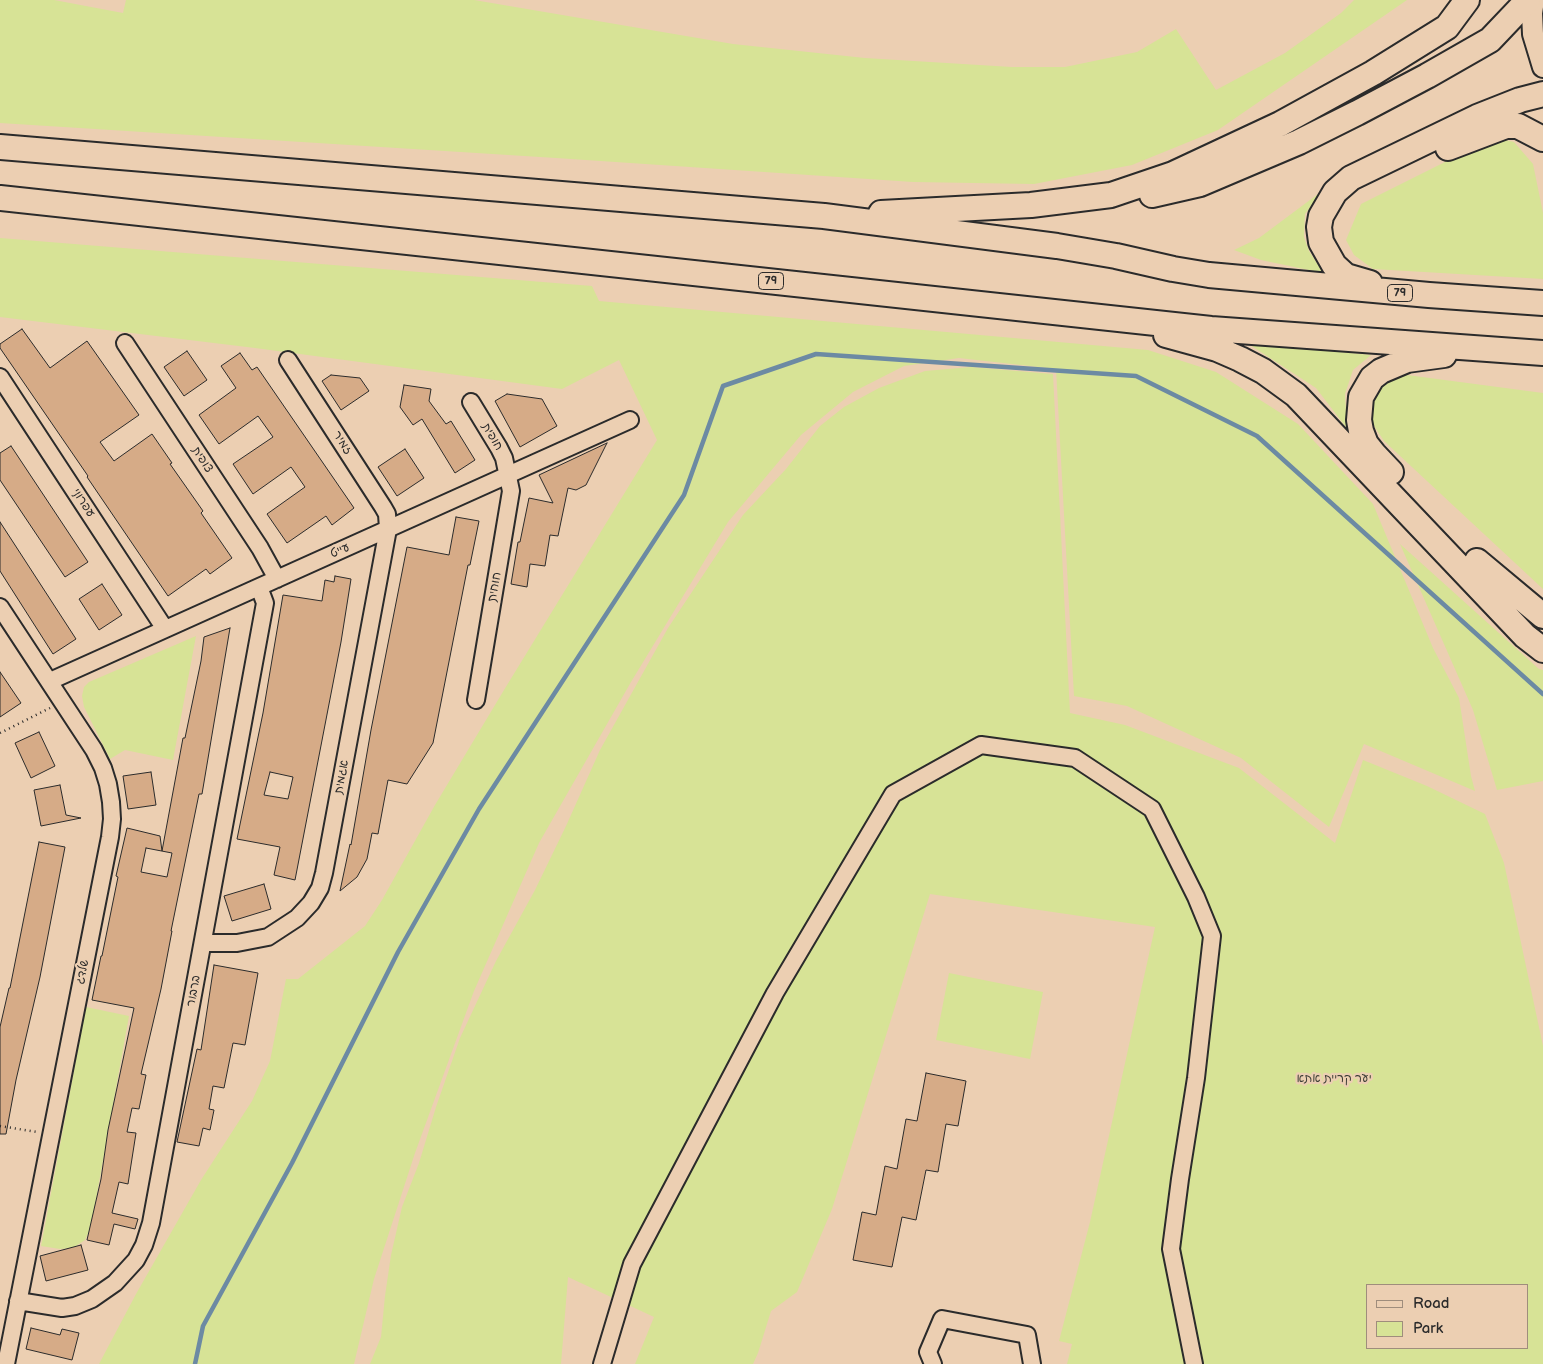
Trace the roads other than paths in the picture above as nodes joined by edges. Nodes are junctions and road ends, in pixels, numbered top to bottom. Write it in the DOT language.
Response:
graph roads {
  1 [pos="1467,0"];
  2 [pos="1528,0"];
  3 [pos="1534,0"];
  4 [pos="1543,67"];
  5 [pos="1543,94"];
  6 [pos="1543,139"];
  7 [pos="0,147"];
  8 [pos="1111,195"];
  9 [pos="0,198"];
  10 [pos="824,216"];
  11 [pos="1321,216"];
  12 [pos="1429,295"];
  13 [pos="1543,304"];
  14 [pos="1082,314"];
  15 [pos="126,343"];
  16 [pos="1495,349"];
  17 [pos="1543,353"];
  18 [pos="288,360"];
  19 [pos="0,377"];
  20 [pos="470,402"];
  21 [pos="630,420"];
  22 [pos="508,475"];
  23 [pos="388,529"];
  24 [pos="1477,562"];
  25 [pos="277,579"];
  26 [pos="259,587"];
  27 [pos="0,607"];
  28 [pos="1543,616"];
  29 [pos="165,629"];
  30 [pos="1543,629"];
  31 [pos="1543,650"];
  32 [pos="50,681"];
  33 [pos="476,700"];
  34 [pos="203,943"];
  35 [pos="18,1301"];
  36 [pos="6,1364"];
  37 [pos="602,1364"];
  38 [pos="933,1364"];
  39 [pos="1032,1364"];
  40 [pos="1194,1364"];
  1 -- 8 [label="highway"];
  2 -- 8 [label="highway"];
  3 -- 4 [label="main road"];
  5 -- 11 [label="highway"];
  6 -- 11 [label="highway"];
  7 -- 10 [label="highway, 79"];
  8 -- 10 [label="highway"];
  9 -- 14 [label="highway, 79"];
  10 -- 12 [label="highway, 79"];
  11 -- 12 [label="highway"];
  12 -- 13 [label="highway, 79"];
  14 -- 16 [label="highway, 79"];
  14 -- 31 [label="highway"];
  15 -- 25 [label="street, צופית"];
  16 -- 17 [label="highway, 79"];
  16 -- 24 [label="highway"];
  18 -- 23 [label="street, זמיר"];
  19 -- 29 [label="street, עפרוני"];
  20 -- 22 [label="street, חופית"];
  21 -- 22 [label="street, עייט"];
  22 -- 23 [label="street, עייט"];
  22 -- 33 [label="street, חוחית"];
  23 -- 25 [label="street, עייט"];
  23 -- 34 [label="street, אגמית"];
  24 -- 28 [label="highway"];
  24 -- 30 [label="highway"];
  25 -- 26 [label="street, עייט"];
  26 -- 29 [label="street, עייט"];
  26 -- 34 [label="street, ברבור"];
  27 -- 32 [label="street, שלדג"];
  29 -- 32 [label="street, עייט"];
  32 -- 35 [label="street, שלדג"];
  34 -- 35 [label="street, ברבור"];
  35 -- 36 [label="street, שלדג"];
  37 -- 40 [label="street"];
  38 -- 39 [label="street"];
}
